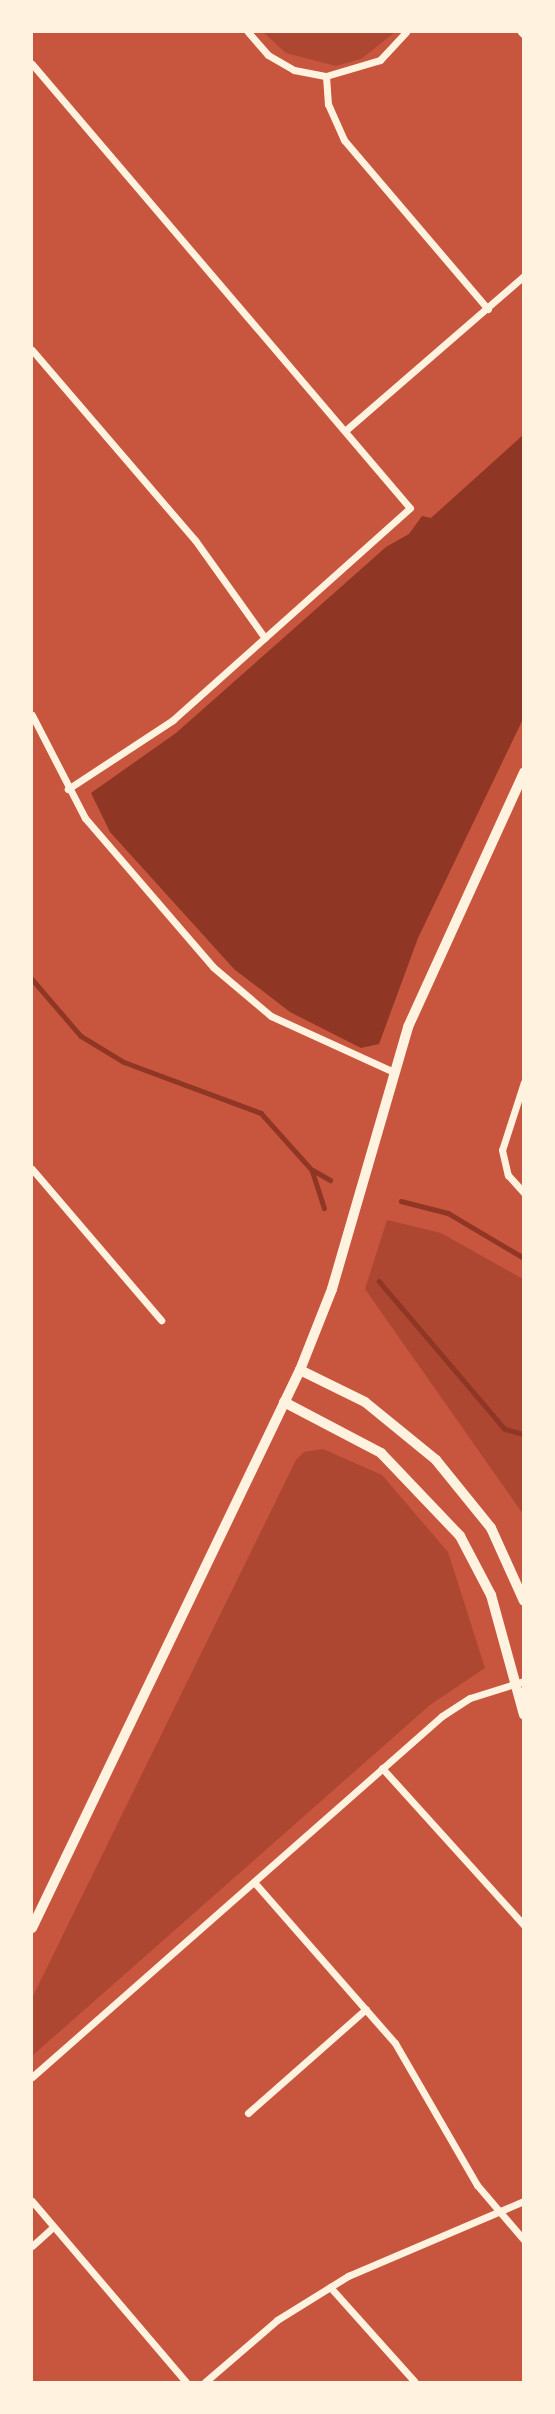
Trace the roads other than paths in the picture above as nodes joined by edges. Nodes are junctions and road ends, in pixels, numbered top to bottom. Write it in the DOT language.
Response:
graph roads {
  1 [pos="248,32"];
  2 [pos="406,32"];
  3 [pos="32,64"];
  4 [pos="326,76"];
  5 [pos="523,276"];
  6 [pos="488,309"];
  7 [pos="32,350"];
  8 [pos="346,430"];
  9 [pos="265,638"];
  10 [pos="32,715"];
  11 [pos="523,772"];
  12 [pos="68,789"];
  13 [pos="394,1072"];
  14 [pos="523,1082"];
  15 [pos="32,1169"];
  16 [pos="523,1193"];
  17 [pos="161,1320"];
  18 [pos="300,1370"];
  19 [pos="284,1402"];
  20 [pos="523,1601"];
  21 [pos="518,1683"];
  22 [pos="523,1715"];
  23 [pos="382,1768"];
  24 [pos="254,1882"];
  25 [pos="523,1925"];
  26 [pos="32,1928"];
  27 [pos="366,2009"];
  28 [pos="32,2077"];
  29 [pos="248,2113"];
  30 [pos="32,2201"];
  31 [pos="523,2201"];
  32 [pos="500,2213"];
  33 [pos="51,2229"];
  34 [pos="523,2240"];
  35 [pos="32,2246"];
  36 [pos="330,2287"];
  37 [pos="186,2382"];
  38 [pos="205,2382"];
  39 [pos="415,2382"];
  1 -- 4 [label="street"];
  2 -- 4 [label="street"];
  3 -- 8 [label="street"];
  4 -- 6 [label="street"];
  5 -- 6 [label="street"];
  6 -- 8 [label="street"];
  7 -- 9 [label="street"];
  8 -- 9 [label="street"];
  9 -- 12 [label="street"];
  10 -- 12 [label="street"];
  11 -- 13 [label="street"];
  12 -- 13 [label="street"];
  13 -- 18 [label="street"];
  14 -- 16 [label="street"];
  15 -- 17 [label="street"];
  18 -- 19 [label="street"];
  18 -- 20 [label="street"];
  19 -- 21 [label="street"];
  19 -- 26 [label="street"];
  21 -- 22 [label="street"];
  21 -- 23 [label="street"];
  23 -- 24 [label="street"];
  23 -- 25 [label="street"];
  24 -- 27 [label="street"];
  24 -- 28 [label="street"];
  27 -- 29 [label="street"];
  27 -- 32 [label="street"];
  30 -- 33 [label="street"];
  31 -- 32 [label="street"];
  32 -- 34 [label="street"];
  32 -- 36 [label="street"];
  33 -- 35 [label="street"];
  33 -- 37 [label="street"];
  36 -- 38 [label="street"];
  36 -- 39 [label="street"];
}
